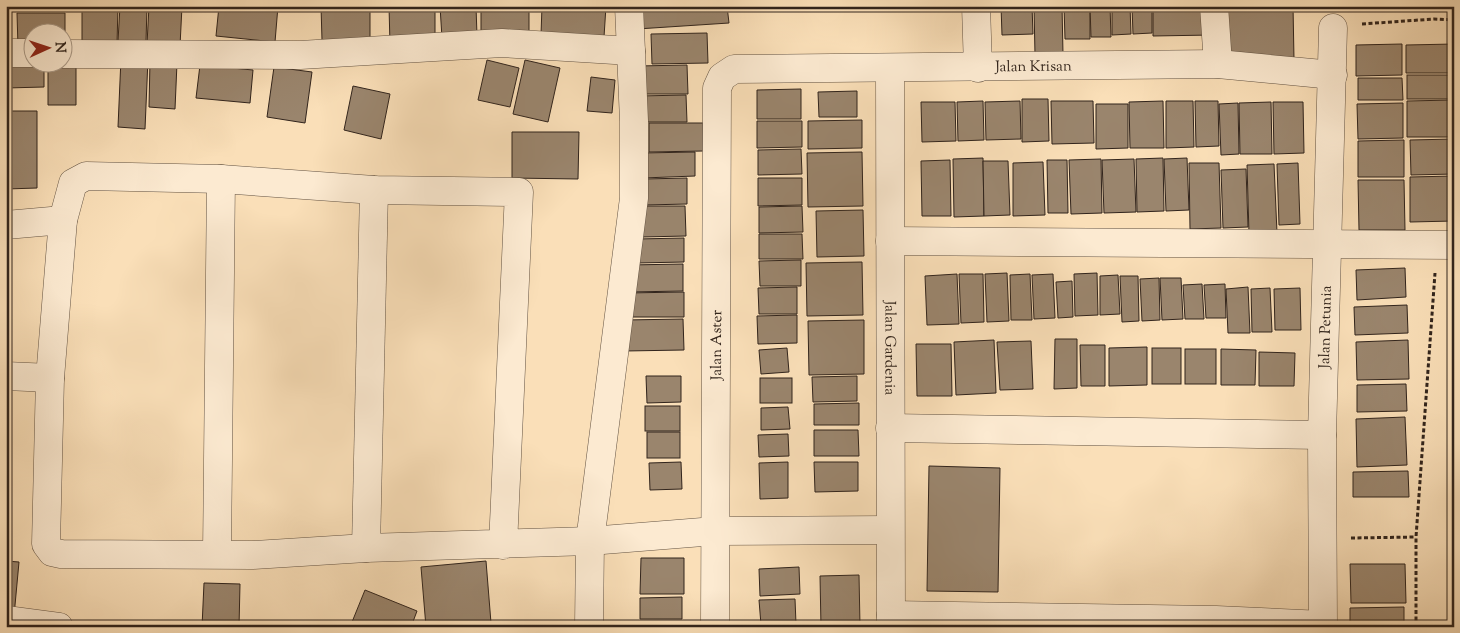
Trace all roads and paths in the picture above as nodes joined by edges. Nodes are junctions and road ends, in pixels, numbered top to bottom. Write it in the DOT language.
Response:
graph roads {
  1 [pos="7,6"];
  2 [pos="629,6"];
  3 [pos="976,6"];
  4 [pos="1214,6"];
  5 [pos="6,20"];
  6 [pos="1454,20"];
  7 [pos="1334,28"];
  8 [pos="631,51"];
  9 [pos="6,53"];
  10 [pos="22,54"];
  11 [pos="72,54"];
  12 [pos="1218,64"];
  13 [pos="890,68"];
  14 [pos="978,68"];
  15 [pos="734,69"];
  16 [pos="1333,74"];
  17 [pos="221,179"];
  18 [pos="374,190"];
  19 [pos="63,220"];
  20 [pos="6,225"];
  21 [pos="890,241"];
  22 [pos="1329,244"];
  23 [pos="1445,245"];
  24 [pos="6,376"];
  25 [pos="50,378"];
  26 [pos="890,428"];
  27 [pos="1322,435"];
  28 [pos="890,530"];
  29 [pos="716,531"];
  30 [pos="1416,537"];
  31 [pos="1323,539"];
  32 [pos="590,541"];
  33 [pos="503,545"];
  34 [pos="366,548"];
  35 [pos="217,554"];
  36 [pos="6,620"];
  37 [pos="891,621"];
  38 [pos="1323,626"];
  39 [pos="59,627"];
  40 [pos="589,627"];
  41 [pos="716,627"];
  42 [pos="1416,627"];
  1 -- 5 [label="path"];
  2 -- 8 [label="street"];
  3 -- 14 [label="street"];
  4 -- 12 [label="street"];
  6 -- 7 [label="path"];
  7 -- 16 [label="street, Jalan Petunia"];
  8 -- 11 [label="street"];
  8 -- 32 [label="street"];
  9 -- 10 [label="street"];
  12 -- 14 [label="street, Jalan Krisan"];
  12 -- 16 [label="street, Jalan Krisan"];
  13 -- 14 [label="street, Jalan Krisan"];
  13 -- 15 [label="street, Jalan Krisan"];
  13 -- 21 [label="street, Jalan Gardenia"];
  15 -- 29 [label="street, Jalan Aster"];
  16 -- 22 [label="street, Jalan Petunia"];
  17 -- 18 [label="street"];
  17 -- 19 [label="street"];
  17 -- 35 [label="street"];
  18 -- 33 [label="street"];
  18 -- 34 [label="street"];
  19 -- 20 [label="street"];
  19 -- 25 [label="street"];
  21 -- 22 [label="street"];
  21 -- 26 [label="street, Jalan Gardenia"];
  22 -- 23 [label="street"];
  22 -- 27 [label="street, Jalan Petunia"];
  23 -- 30 [label="path"];
  24 -- 25 [label="street"];
  25 -- 35 [label="street"];
  26 -- 27 [label="street"];
  26 -- 28 [label="street, Jalan Gardenia"];
  27 -- 31 [label="street, Jalan Petunia"];
  28 -- 29 [label="street"];
  28 -- 37 [label="street, Jalan Gardenia"];
  29 -- 32 [label="street"];
  29 -- 41 [label="street, Jalan Aster"];
  30 -- 31 [label="path"];
  30 -- 42 [label="path"];
  31 -- 38 [label="street, Jalan Petunia"];
  32 -- 33 [label="street"];
  32 -- 40 [label="street"];
  33 -- 34 [label="street"];
  34 -- 35 [label="street"];
  36 -- 39 [label="street"];
  37 -- 38 [label="street"];
}
